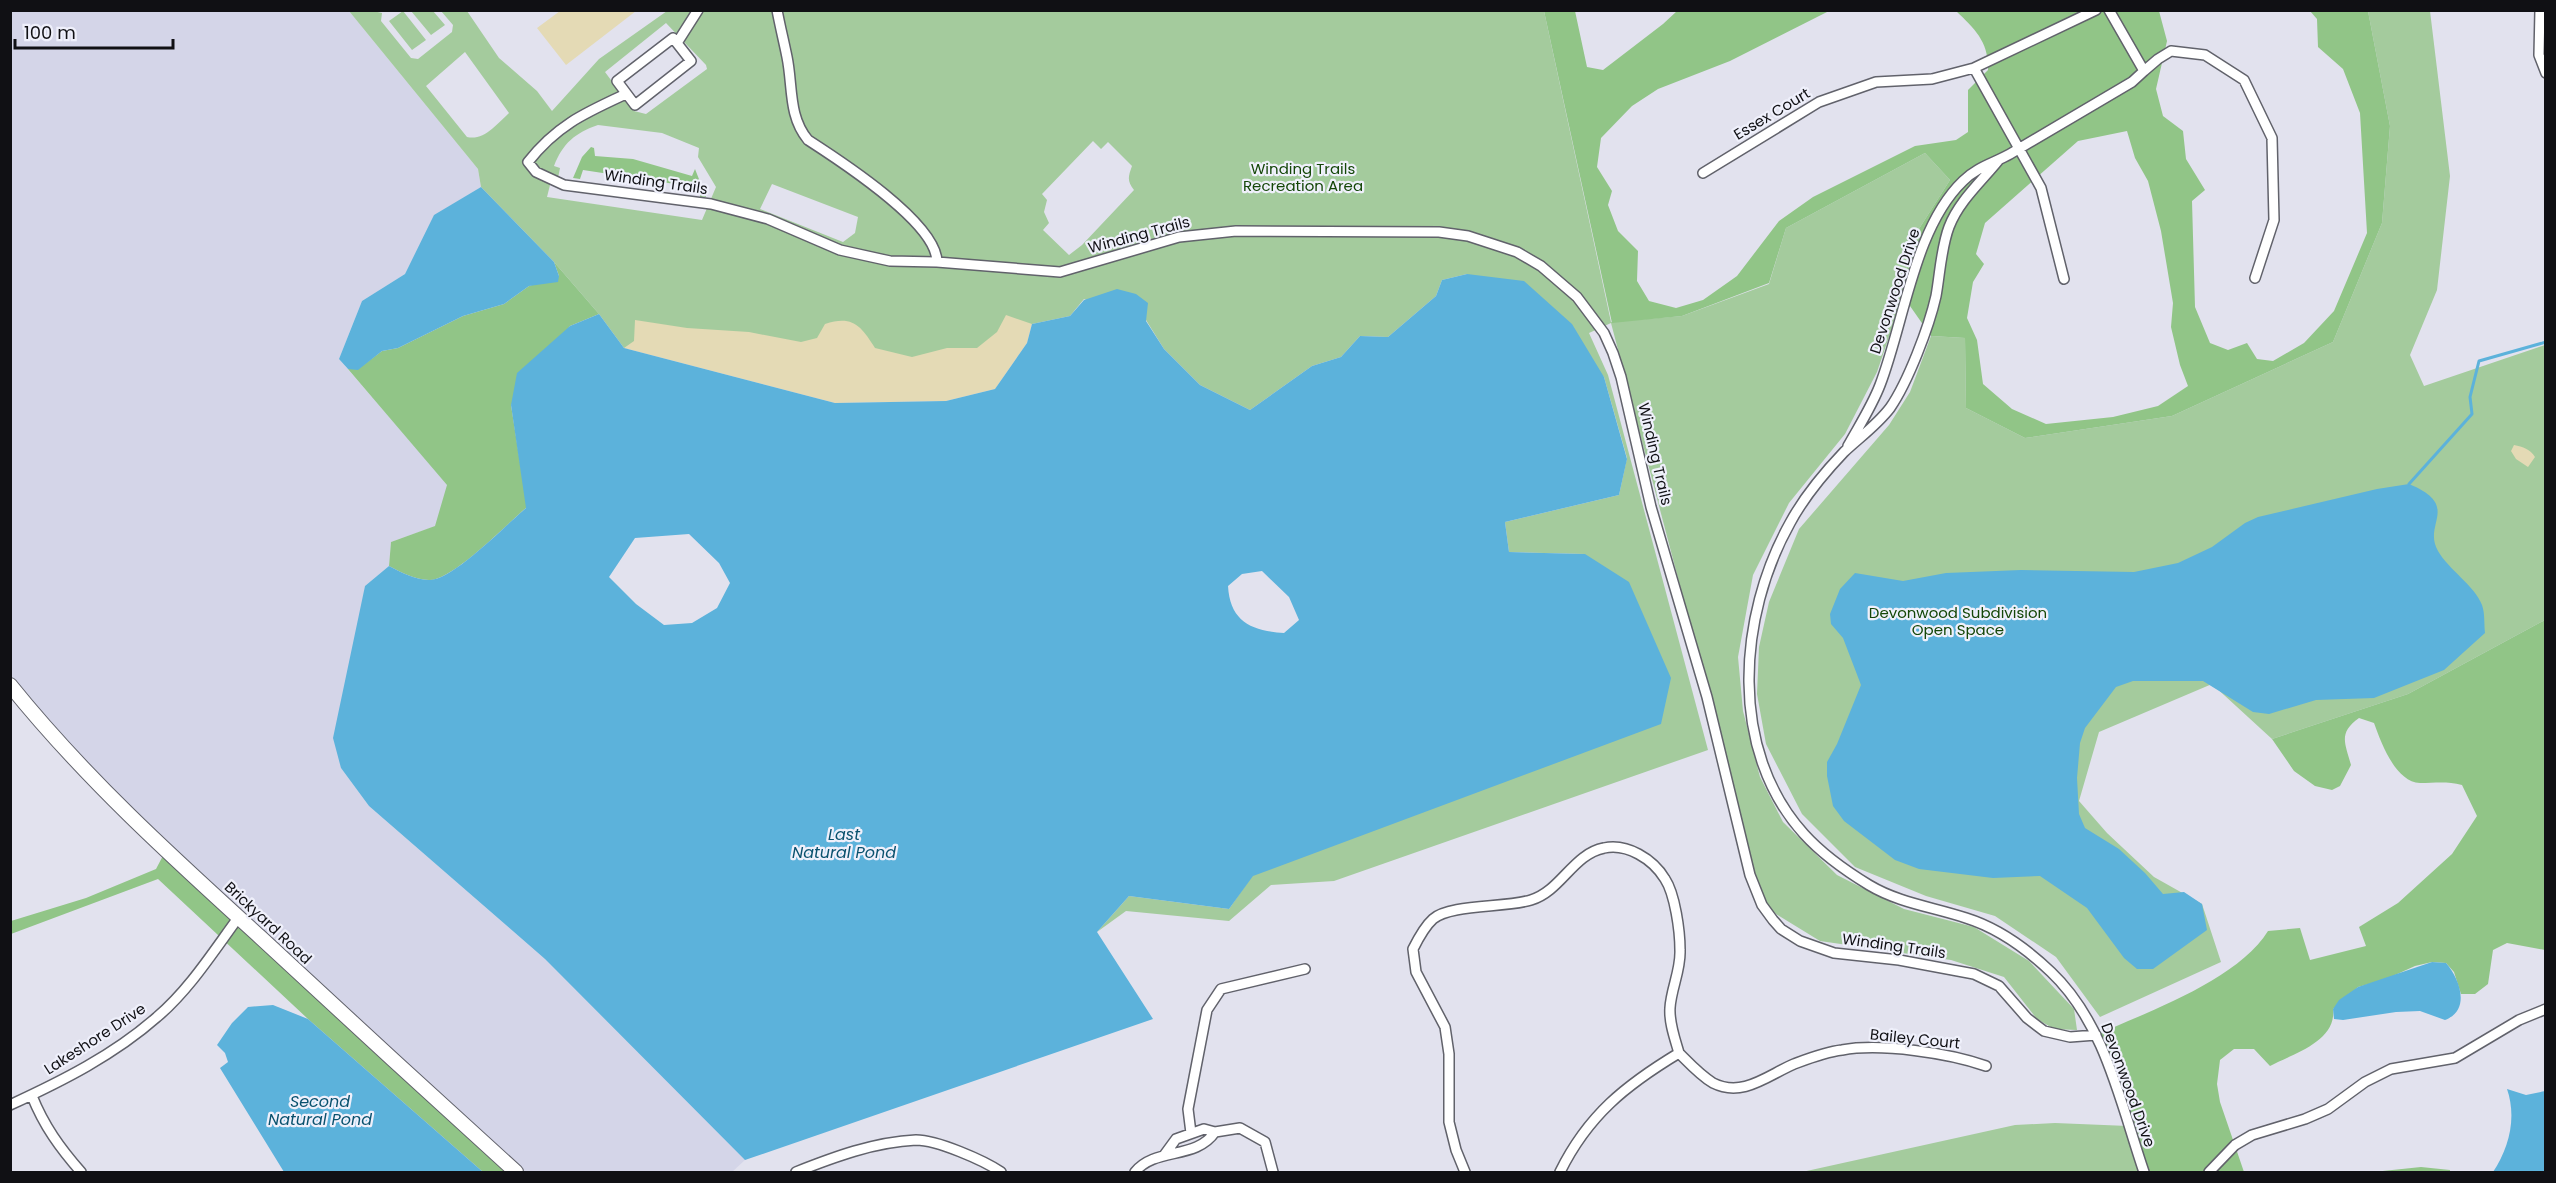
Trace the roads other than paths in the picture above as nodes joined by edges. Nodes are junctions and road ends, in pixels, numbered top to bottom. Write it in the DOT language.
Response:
graph roads {
  1 [pos="698,10"];
  2 [pos="777,10"];
  3 [pos="2096,10"];
  4 [pos="2109,10"];
  5 [pos="2540,10"];
  6 [pos="677,43"];
  7 [pos="1974,68"];
  8 [pos="2144,71"];
  9 [pos="2546,73"];
  10 [pos="626,94"];
  11 [pos="2018,149"];
  12 [pos="1998,161"];
  13 [pos="1703,173"];
  14 [pos="937,262"];
  15 [pos="2064,279"];
  16 [pos="2255,279"];
  17 [pos="1844,452"];
  18 [pos="10,685"];
  19 [pos="238,918"];
  20 [pos="1305,969"];
  21 [pos="2546,1009"];
  22 [pos="2096,1035"];
  23 [pos="1679,1053"];
  24 [pos="1986,1066"];
  25 [pos="32,1096"];
  26 [pos="10,1105"];
  27 [pos="1215,1132"];
  28 [pos="1191,1133"];
  29 [pos="1165,1154"];
  30 [pos="81,1173"];
  31 [pos="516,1173"];
  32 [pos="796,1173"];
  33 [pos="1001,1173"];
  34 [pos="1135,1173"];
  35 [pos="1273,1173"];
  36 [pos="1465,1173"];
  37 [pos="1560,1173"];
  38 [pos="2144,1173"];
  39 [pos="2209,1173"];
  1 -- 6 [label="street"];
  2 -- 14 [label="street"];
  3 -- 7 [label="street, Essex Court"];
  4 -- 8 [label="street"];
  5 -- 9 [label="street"];
  6 -- 10 [label="street"];
  6 -- 10 [label="street, Winding Trails"];
  7 -- 11 [label="street"];
  7 -- 13 [label="street, Essex Court"];
  8 -- 11 [label="street, Devonwood Drive"];
  8 -- 16 [label="street, Devonwood Drive"];
  10 -- 14 [label="street, Winding Trails"];
  11 -- 12 [label="street, Devonwood Drive"];
  11 -- 15 [label="street"];
  12 -- 17 [label="street, Devonwood Drive"];
  12 -- 17 [label="street, Devonwood Drive"];
  14 -- 22 [label="street, Winding Trails"];
  17 -- 22 [label="street, Devonwood Drive"];
  18 -- 19 [label="street, Brickyard Road"];
  19 -- 25 [label="street, Lakeshore Drive"];
  19 -- 31 [label="street, Brickyard Road"];
  20 -- 28 [label="street"];
  21 -- 39 [label="street"];
  22 -- 38 [label="street, Devonwood Drive"];
  23 -- 24 [label="street, Bailey Court"];
  23 -- 36 [label="street"];
  23 -- 37 [label="street"];
  25 -- 26 [label="street, Lakeshore Drive"];
  25 -- 30 [label="street"];
  27 -- 28 [label="street"];
  27 -- 29 [label="street"];
  27 -- 35 [label="street"];
  28 -- 29 [label="street"];
  29 -- 34 [label="street"];
  32 -- 33 [label="street"];
}
